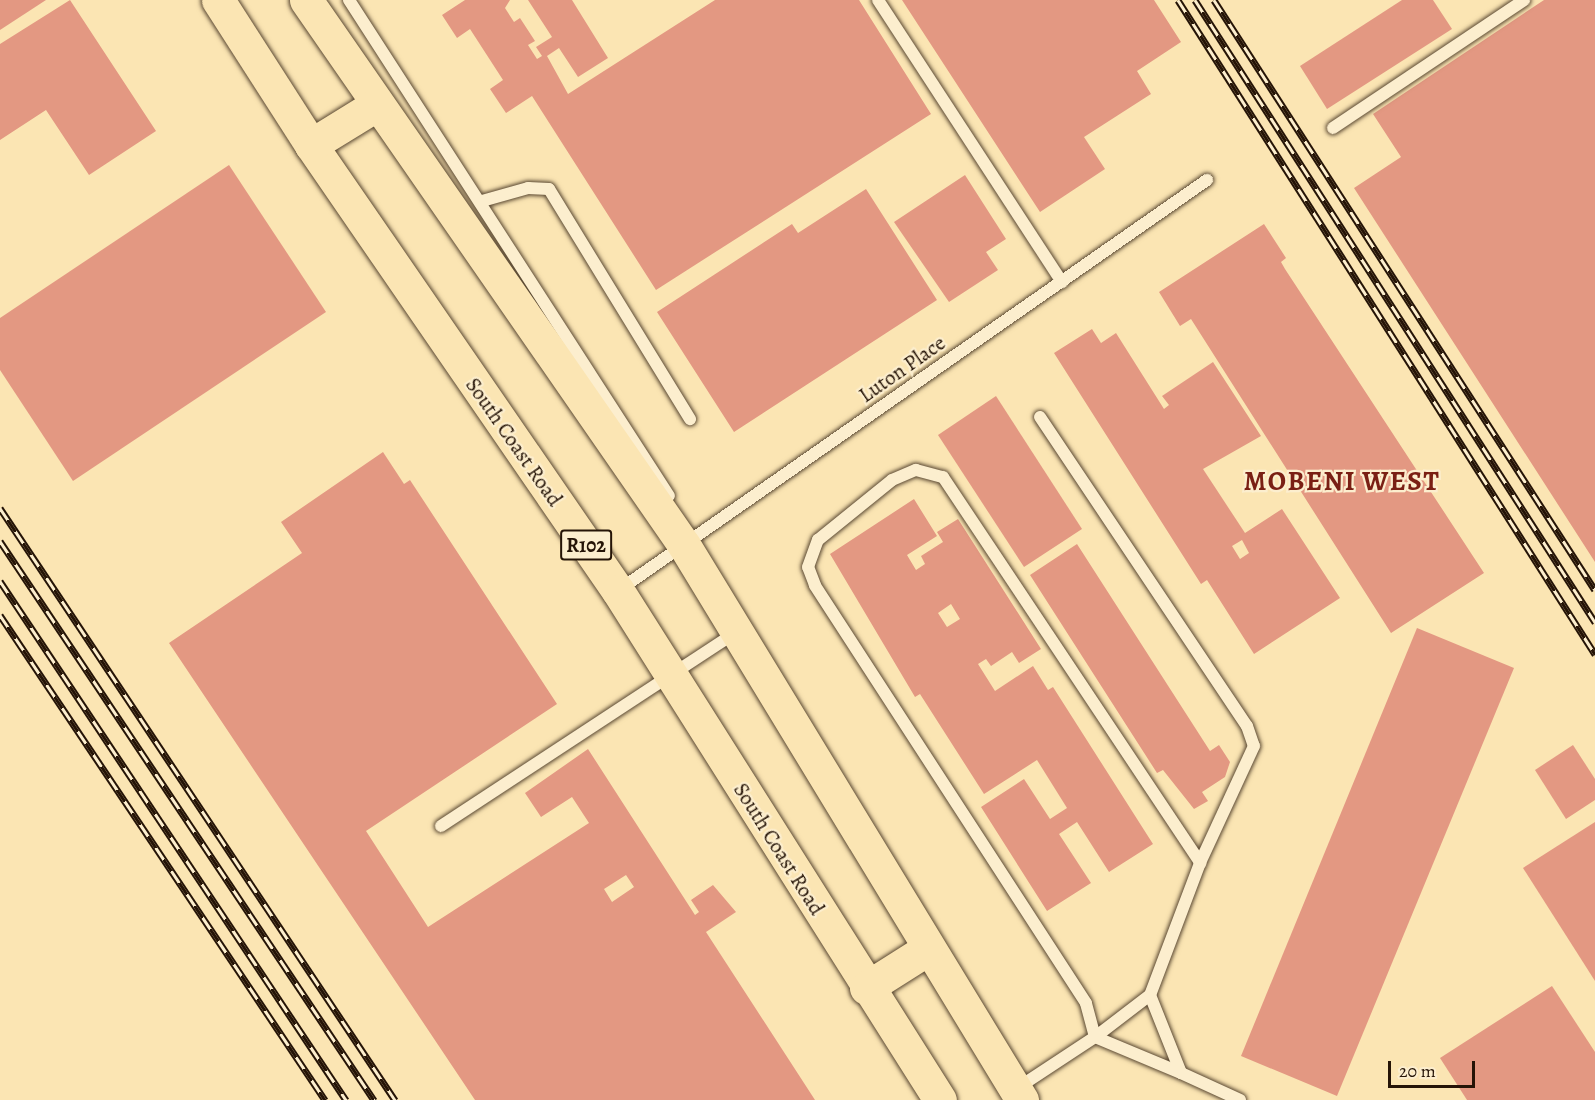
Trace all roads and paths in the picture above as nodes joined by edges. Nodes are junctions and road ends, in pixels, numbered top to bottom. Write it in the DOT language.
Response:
graph roads {
  1 [pos="218,0"];
  2 [pos="306,0"];
  3 [pos="349,0"];
  4 [pos="878,0"];
  5 [pos="1524,0"];
  6 [pos="376,105"];
  7 [pos="1332,128"];
  8 [pos="311,145"];
  9 [pos="1207,180"];
  10 [pos="482,201"];
  11 [pos="1062,282"];
  12 [pos="1040,417"];
  13 [pos="690,419"];
  14 [pos="686,527"];
  15 [pos="618,591"];
  16 [pos="736,633"];
  17 [pos="668,674"];
  18 [pos="441,826"];
  19 [pos="1200,863"];
  20 [pos="926,950"];
  21 [pos="866,987"];
  22 [pos="1150,995"];
  23 [pos="1095,1037"];
  24 [pos="1180,1073"];
  25 [pos="1019,1095"];
  26 [pos="940,1100"];
  27 [pos="1240,1100"];
  1 -- 8 [label="highway, South Coast Road / R102"];
  2 -- 6 [label="highway"];
  3 -- 10 [label="lane"];
  4 -- 11 [label="lane"];
  5 -- 7 [label="lane"];
  6 -- 8 [label="highway"];
  6 -- 14 [label="highway"];
  8 -- 15 [label="highway, South Coast Road / R102"];
  9 -- 11 [label="lane, Luton Place"];
  10 -- 13 [label="lane"];
  10 -- 14 [label="lane"];
  11 -- 14 [label="lane, Luton Place"];
  12 -- 19 [label="lane"];
  14 -- 15 [label="lane, Luton Place"];
  14 -- 16 [label="highway"];
  15 -- 17 [label="highway, South Coast Road / R102"];
  16 -- 17 [label="lane"];
  16 -- 20 [label="highway"];
  17 -- 18 [label="lane"];
  17 -- 21 [label="highway, South Coast Road / R102"];
  19 -- 22 [label="lane"];
  19 -- 23 [label="lane"];
  20 -- 21 [label="highway"];
  20 -- 25 [label="highway"];
  21 -- 26 [label="highway, South Coast Road / R102"];
  22 -- 23 [label="lane"];
  22 -- 24 [label="lane"];
  23 -- 24 [label="lane"];
  23 -- 25 [label="lane"];
  24 -- 27 [label="lane"];
}
